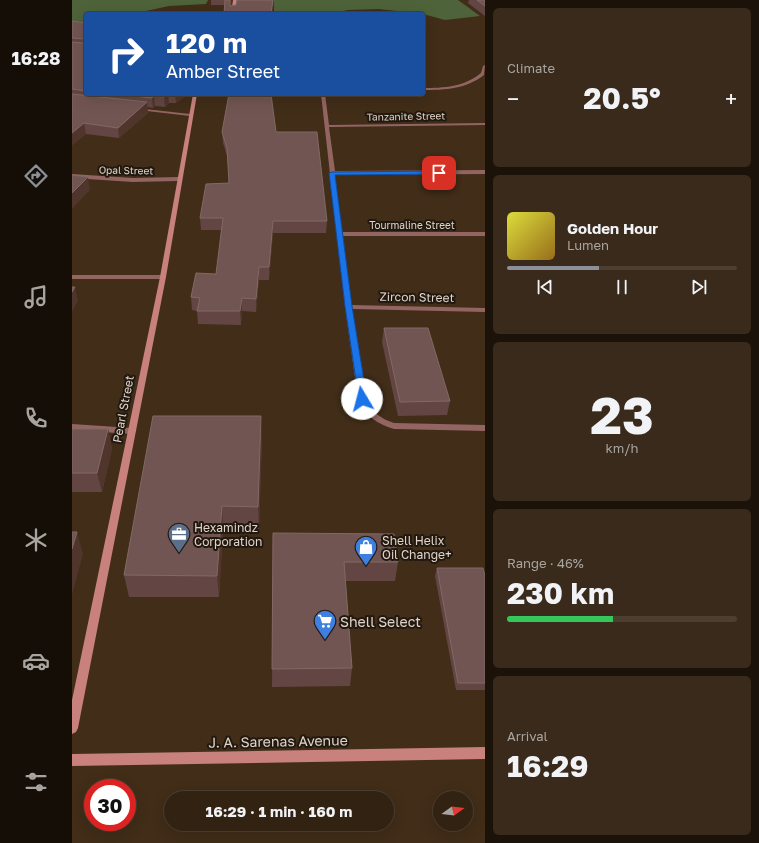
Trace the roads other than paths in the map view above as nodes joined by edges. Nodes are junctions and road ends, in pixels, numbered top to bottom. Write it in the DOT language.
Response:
graph roads {
  1 [pos="235,0"];
  2 [pos="233,12"];
  3 [pos="485,67"];
  4 [pos="425,89"];
  5 [pos="195,96"];
  6 [pos="323,96"];
  7 [pos="135,109"];
  8 [pos="190,115"];
  9 [pos="485,124"];
  10 [pos="327,126"];
  11 [pos="485,172"];
  12 [pos="332,173"];
  13 [pos="72,176"];
  14 [pos="179,179"];
  15 [pos="339,234"];
  16 [pos="485,234"];
  17 [pos="72,277"];
  18 [pos="162,277"];
  19 [pos="348,306"];
  20 [pos="485,310"];
  21 [pos="72,427"];
  22 [pos="485,428"];
  23 [pos="132,431"];
  24 [pos="72,728"];
  25 [pos="485,753"];
  26 [pos="72,760"];
  1 -- 2 [label="street"];
  3 -- 4 [label="street"];
  5 -- 8 [label="street, Pearl Street"];
  6 -- 10 [label="street"];
  7 -- 8 [label="street"];
  8 -- 14 [label="street, Pearl Street"];
  9 -- 10 [label="street, Tanzanite Street"];
  10 -- 12 [label="street"];
  11 -- 12 [label="street"];
  12 -- 15 [label="street"];
  13 -- 14 [label="street, Opal Street"];
  14 -- 18 [label="street, Pearl Street"];
  15 -- 16 [label="street, Tourmaline Street"];
  15 -- 19 [label="street"];
  17 -- 18 [label="street"];
  18 -- 23 [label="street, Pearl Street"];
  19 -- 20 [label="street, Zircon Street"];
  19 -- 22 [label="street"];
  21 -- 23 [label="street"];
  23 -- 24 [label="street, Pearl Street"];
  25 -- 26 [label="street, J. A. Sarenas Avenue"];
}
